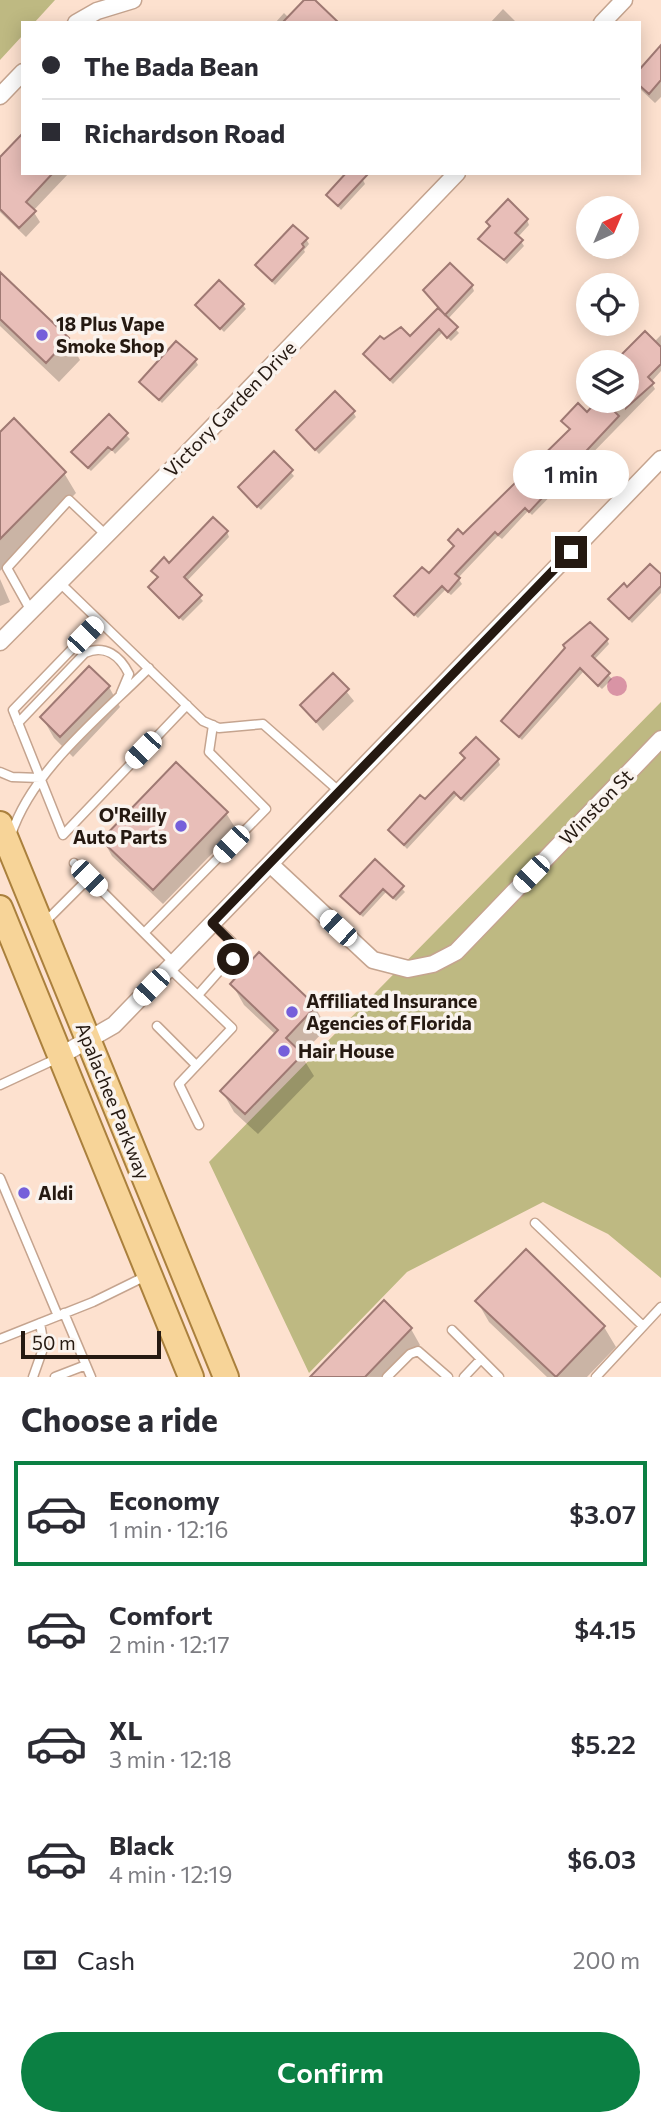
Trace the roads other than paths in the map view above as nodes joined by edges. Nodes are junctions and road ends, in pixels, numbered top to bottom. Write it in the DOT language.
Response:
graph roads {
  1 [pos="133,0"];
  2 [pos="624,0"];
  3 [pos="88,20"];
  4 [pos="604,21"];
  5 [pos="21,74"];
  6 [pos="0,96"];
  7 [pos="455,175"];
  8 [pos="661,459"];
  9 [pos="106,536"];
  10 [pos="59,582"];
  11 [pos="31,611"];
  12 [pos="99,621"];
  13 [pos="0,642"];
  14 [pos="149,668"];
  15 [pos="116,701"];
  16 [pos="187,705"];
  17 [pos="18,723"];
  18 [pos="213,725"];
  19 [pos="661,739"];
  20 [pos="0,772"];
  21 [pos="40,778"];
  22 [pos="340,792"];
  23 [pos="4,834"];
  24 [pos="74,863"];
  25 [pos="270,864"];
  26 [pos="89,878"];
  27 [pos="0,908"];
  28 [pos="212,923"];
  29 [pos="41,926"];
  30 [pos="144,933"];
  31 [pos="172,966"];
  32 [pos="198,995"];
  33 [pos="157,1026"];
  34 [pos="87,1040"];
  35 [pos="60,1056"];
  36 [pos="196,1065"];
  37 [pos="0,1085"];
  38 [pos="199,1125"];
  39 [pos="0,1178"];
  40 [pos="535,1223"];
  41 [pos="149,1274"];
  42 [pos="661,1307"];
  43 [pos="61,1315"];
  44 [pos="40,1323"];
  45 [pos="643,1326"];
  46 [pos="452,1329"];
  47 [pos="0,1339"];
  48 [pos="481,1359"];
  49 [pos="86,1365"];
  50 [pos="33,1377"];
  51 [pos="55,1377"];
  52 [pos="91,1377"];
  53 [pos="191,1377"];
  54 [pos="226,1377"];
  55 [pos="387,1377"];
  56 [pos="448,1377"];
  57 [pos="464,1377"];
  58 [pos="499,1377"];
  59 [pos="596,1377"];
  1 -- 3 [label="street"];
  2 -- 4 [label="street"];
  5 -- 6 [label="street"];
  7 -- 9 [label="street, Victory Garden Drive"];
  8 -- 22 [label="street"];
  9 -- 10 [label="street, Victory Garden Drive"];
  9 -- 11 [label="lane"];
  10 -- 11 [label="street, Victory Garden Drive"];
  10 -- 12 [label="lane"];
  11 -- 13 [label="street, Victory Garden Drive"];
  12 -- 14 [label="lane"];
  12 -- 17 [label="lane"];
  14 -- 15 [label="lane"];
  14 -- 16 [label="lane"];
  15 -- 17 [label="lane"];
  15 -- 21 [label="lane"];
  16 -- 18 [label="lane"];
  16 -- 21 [label="lane"];
  17 -- 21 [label="lane"];
  18 -- 22 [label="lane"];
  18 -- 30 [label="lane"];
  19 -- 25 [label="street, Winston St"];
  20 -- 21 [label="lane"];
  21 -- 23 [label="lane"];
  22 -- 25 [label="street"];
  23 -- 29 [label="main road, Apalachee Parkway"];
  24 -- 26 [label="lane"];
  25 -- 28 [label="street"];
  26 -- 29 [label="lane"];
  26 -- 30 [label="lane"];
  27 -- 35 [label="main road, Apalachee Parkway"];
  28 -- 31 [label="street"];
  28 -- 32 [label="lane"];
  29 -- 34 [label="main road, Apalachee Parkway"];
  30 -- 31 [label="lane"];
  31 -- 32 [label="lane"];
  31 -- 34 [label="street"];
  32 -- 36 [label="lane"];
  33 -- 36 [label="lane"];
  34 -- 35 [label="street"];
  34 -- 54 [label="main road, Apalachee Parkway"];
  35 -- 37 [label="lane"];
  35 -- 41 [label="main road, Apalachee Parkway"];
  36 -- 38 [label="lane"];
  39 -- 43 [label="lane"];
  40 -- 45 [label="lane"];
  41 -- 43 [label="lane"];
  41 -- 53 [label="main road, Apalachee Parkway"];
  42 -- 45 [label="lane"];
  43 -- 44 [label="lane"];
  43 -- 49 [label="lane"];
  44 -- 47 [label="lane"];
  44 -- 50 [label="lane"];
  45 -- 59 [label="lane"];
  46 -- 48 [label="lane"];
  48 -- 57 [label="lane"];
  48 -- 58 [label="lane"];
  49 -- 51 [label="lane"];
  49 -- 52 [label="lane"];
  55 -- 56 [label="lane"];
}
